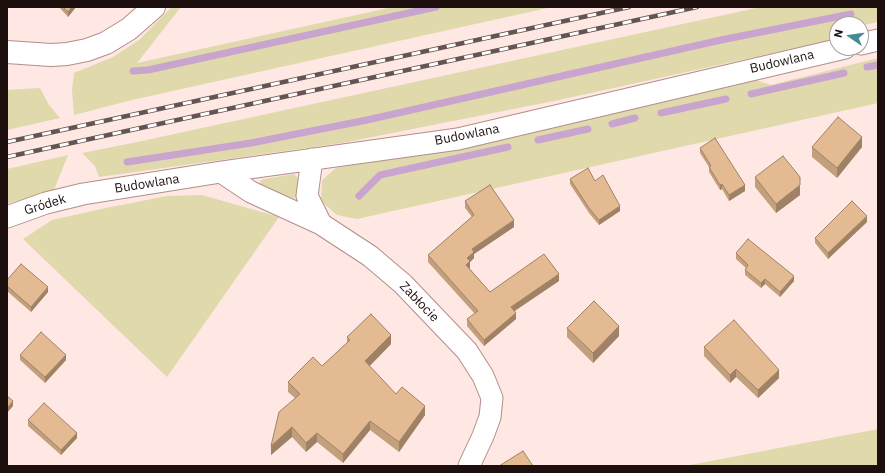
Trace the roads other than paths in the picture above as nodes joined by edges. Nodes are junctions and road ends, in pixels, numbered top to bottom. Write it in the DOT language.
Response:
graph roads {
  1 [pos="154,7"];
  2 [pos="7,52"];
  3 [pos="829,52"];
  4 [pos="312,159"];
  5 [pos="221,172"];
  6 [pos="83,194"];
  7 [pos="7,217"];
  8 [pos="321,224"];
  9 [pos="469,466"];
  1 -- 2 [label="street"];
  3 -- 4 [label="street, Budowlana"];
  4 -- 5 [label="street, Budowlana"];
  4 -- 8 [label="street"];
  5 -- 6 [label="street, Budowlana"];
  5 -- 8 [label="street, Zabłocie"];
  6 -- 7 [label="street, Gródek"];
  8 -- 9 [label="street, Zabłocie"];
}
